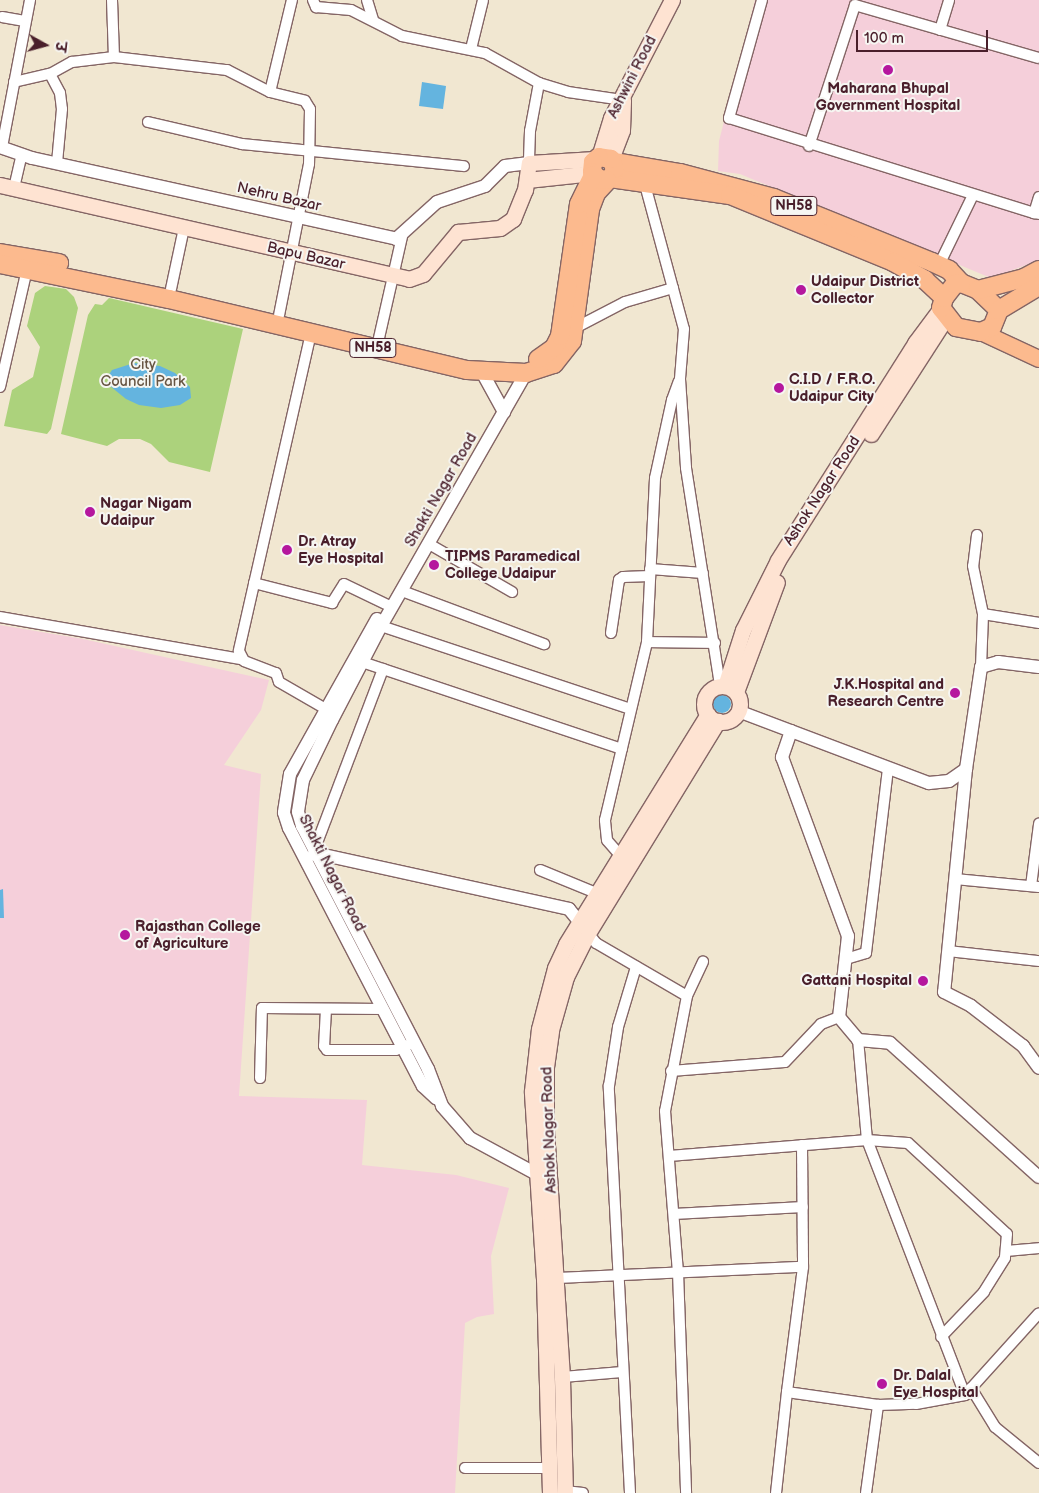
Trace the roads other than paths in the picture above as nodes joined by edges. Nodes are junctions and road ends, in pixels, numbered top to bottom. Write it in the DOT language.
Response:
graph roads {
  1 [pos="30,0"];
  2 [pos="112,0"];
  3 [pos="292,0"];
  4 [pos="313,0"];
  5 [pos="367,0"];
  6 [pos="483,0"];
  7 [pos="672,0"];
  8 [pos="762,0"];
  9 [pos="949,0"];
  10 [pos="0,19"];
  11 [pos="373,20"];
  12 [pos="24,21"];
  13 [pos="940,30"];
  14 [pos="471,49"];
  15 [pos="114,56"];
  16 [pos="1039,58"];
  17 [pos="50,74"];
  18 [pos="14,82"];
  19 [pos="539,82"];
  20 [pos="270,92"];
  21 [pos="623,100"];
  22 [pos="148,122"];
  23 [pos="809,146"];
  24 [pos="1,147"];
  25 [pos="309,152"];
  26 [pos="22,154"];
  27 [pos="57,163"];
  28 [pos="529,163"];
  29 [pos="464,166"];
  30 [pos="603,168"];
  31 [pos="527,180"];
  32 [pos="644,181"];
  33 [pos="7,187"];
  34 [pos="973,195"];
  35 [pos="1039,197"];
  36 [pos="1036,214"];
  37 [pos="300,218"];
  38 [pos="184,228"];
  39 [pos="402,237"];
  40 [pos="0,253"];
  41 [pos="292,253"];
  42 [pos="0,264"];
  43 [pos="939,265"];
  44 [pos="27,268"];
  45 [pos="1039,270"];
  46 [pos="393,277"];
  47 [pos="961,283"];
  48 [pos="1039,286"];
  49 [pos="673,288"];
  50 [pos="171,289"];
  51 [pos="978,290"];
  52 [pos="944,307"];
  53 [pos="999,310"];
  54 [pos="279,315"];
  55 [pos="575,328"];
  56 [pos="987,330"];
  57 [pos="311,333"];
  58 [pos="379,338"];
  59 [pos="5,345"];
  60 [pos="1039,350"];
  61 [pos="1039,359"];
  62 [pos="482,372"];
  63 [pos="526,373"];
  64 [pos="680,379"];
  65 [pos="0,387"];
  66 [pos="504,412"];
  67 [pos="977,535"];
  68 [pos="428,544"];
  69 [pos="650,573"];
  70 [pos="703,573"];
  71 [pos="254,583"];
  72 [pos="402,591"];
  73 [pos="512,592"];
  74 [pos="391,609"];
  75 [pos="983,614"];
  76 [pos="0,617"];
  77 [pos="1039,623"];
  78 [pos="381,626"];
  79 [pos="611,633"];
  80 [pos="647,642"];
  81 [pos="715,643"];
  82 [pos="544,644"];
  83 [pos="241,659"];
  84 [pos="362,662"];
  85 [pos="981,667"];
  86 [pos="1039,667"];
  87 [pos="383,669"];
  88 [pos="727,688"];
  89 [pos="324,708"];
  90 [pos="631,709"];
  91 [pos="738,711"];
  92 [pos="713,718"];
  93 [pos="791,731"];
  94 [pos="622,749"];
  95 [pos="888,768"];
  96 [pos="966,769"];
  97 [pos="1039,824"];
  98 [pos="620,854"];
  99 [pos="314,859"];
  100 [pos="540,870"];
  101 [pos="955,879"];
  102 [pos="1035,887"];
  103 [pos="596,893"];
  104 [pos="584,927"];
  105 [pos="948,951"];
  106 [pos="846,958"];
  107 [pos="1039,961"];
  108 [pos="702,962"];
  109 [pos="636,967"];
  110 [pos="686,996"];
  111 [pos="326,1009"];
  112 [pos="383,1009"];
  113 [pos="839,1017"];
  114 [pos="858,1040"];
  115 [pos="408,1044"];
  116 [pos="1039,1068"];
  117 [pos="671,1071"];
  118 [pos="260,1078"];
  119 [pos="867,1140"];
  120 [pos="802,1145"];
  121 [pos="669,1156"];
  122 [pos="542,1177"];
  123 [pos="1039,1177"];
  124 [pos="802,1207"];
  125 [pos="674,1214"];
  126 [pos="1039,1248"];
  127 [pos="1006,1251"];
  128 [pos="803,1267"];
  129 [pos="678,1272"];
  130 [pos="617,1274"];
  131 [pos="557,1278"];
  132 [pos="1039,1313"];
  133 [pos="941,1337"];
  134 [pos="623,1372"];
  135 [pos="562,1377"];
  136 [pos="968,1391"];
  137 [pos="786,1392"];
  138 [pos="878,1405"];
  139 [pos="1039,1463"];
  140 [pos="465,1468"];
  141 [pos="551,1468"];
  142 [pos="560,1492"];
  143 [pos="583,1493"];
  144 [pos="630,1493"];
  145 [pos="686,1493"];
  146 [pos="776,1493"];
  147 [pos="866,1493"];
  1 -- 12 [label="street"];
  2 -- 15 [label="street"];
  3 -- 20 [label="street"];
  4 -- 11 [label="street"];
  5 -- 11 [label="street"];
  6 -- 14 [label="street"];
  7 -- 21 [label="main road, Ashwini Road"];
  8 -- 23 [label="street"];
  9 -- 13 [label="street"];
  10 -- 12 [label="street"];
  11 -- 14 [label="street"];
  12 -- 18 [label="street"];
  13 -- 16 [label="street"];
  13 -- 23 [label="street"];
  14 -- 19 [label="street"];
  15 -- 17 [label="street"];
  15 -- 20 [label="street"];
  17 -- 18 [label="street"];
  17 -- 27 [label="street"];
  18 -- 24 [label="street"];
  19 -- 21 [label="street"];
  19 -- 28 [label="street"];
  20 -- 25 [label="street"];
  21 -- 30 [label="main road, Ashwini Road"];
  22 -- 25 [label="street"];
  23 -- 34 [label="street"];
  24 -- 26 [label="street, Nehru Bazar"];
  25 -- 29 [label="street"];
  25 -- 37 [label="street"];
  26 -- 27 [label="street, Nehru Bazar"];
  26 -- 33 [label="street"];
  27 -- 37 [label="street, Nehru Bazar"];
  28 -- 30 [label="main road"];
  28 -- 31 [label="main road, Bapu Bazar"];
  28 -- 39 [label="street"];
  30 -- 31 [label="main road"];
  30 -- 32 [label="highway, NH58"];
  30 -- 43 [label="highway, NH58"];
  30 -- 55 [label="highway, NH58"];
  30 -- 58 [label="highway, NH58"];
  31 -- 46 [label="main road, Bapu Bazar"];
  32 -- 49 [label="street"];
  32 -- 52 [label="highway, NH58"];
  33 -- 38 [label="main road, Bapu Bazar"];
  34 -- 36 [label="street"];
  34 -- 43 [label="street"];
  35 -- 36 [label="street"];
  37 -- 39 [label="street, Nehru Bazar"];
  37 -- 41 [label="street"];
  38 -- 41 [label="main road, Bapu Bazar"];
  38 -- 50 [label="street"];
  39 -- 46 [label="street"];
  40 -- 50 [label="highway, NH58"];
  41 -- 46 [label="main road, Bapu Bazar"];
  41 -- 54 [label="street"];
  42 -- 44 [label="highway, NH58"];
  43 -- 47 [label="highway, NH58"];
  44 -- 57 [label="highway, NH58"];
  44 -- 59 [label="street"];
  45 -- 51 [label="highway"];
  46 -- 58 [label="street"];
  47 -- 51 [label="highway, NH58"];
  47 -- 52 [label="highway"];
  48 -- 53 [label="highway"];
  49 -- 55 [label="street"];
  49 -- 64 [label="street"];
  50 -- 54 [label="highway, NH58"];
  51 -- 53 [label="highway, NH58"];
  52 -- 56 [label="highway, NH58"];
  52 -- 88 [label="main road"];
  53 -- 56 [label="highway"];
  54 -- 58 [label="highway, NH58"];
  55 -- 63 [label="highway, NH58"];
  56 -- 60 [label="main road"];
  56 -- 61 [label="main road"];
  57 -- 62 [label="highway, NH58"];
  57 -- 71 [label="street"];
  59 -- 65 [label="street"];
  62 -- 63 [label="highway, NH58"];
  62 -- 66 [label="street"];
  63 -- 66 [label="street, Shakti Nagar Road"];
  64 -- 69 [label="street"];
  64 -- 70 [label="street"];
  66 -- 68 [label="street, Shakti Nagar Road"];
  67 -- 75 [label="street"];
  68 -- 72 [label="street, Shakti Nagar Road"];
  68 -- 73 [label="street"];
  69 -- 70 [label="street"];
  69 -- 79 [label="street"];
  69 -- 80 [label="street"];
  70 -- 81 [label="street"];
  71 -- 74 [label="street"];
  71 -- 83 [label="street"];
  72 -- 74 [label="street, Shakti Nagar Road"];
  72 -- 82 [label="street"];
  74 -- 78 [label="street, Shakti Nagar Road"];
  74 -- 89 [label="street, Shakti Nagar Road"];
  75 -- 77 [label="street"];
  75 -- 85 [label="street"];
  76 -- 83 [label="street"];
  78 -- 84 [label="street, Shakti Nagar Road"];
  78 -- 90 [label="street"];
  80 -- 81 [label="street"];
  80 -- 90 [label="street"];
  81 -- 88 [label="street"];
  83 -- 89 [label="street"];
  84 -- 87 [label="street"];
  84 -- 99 [label="street, Shakti Nagar Road"];
  85 -- 86 [label="street"];
  85 -- 96 [label="street"];
  87 -- 94 [label="street"];
  87 -- 99 [label="street"];
  88 -- 91 [label="main road"];
  88 -- 92 [label="main road"];
  89 -- 99 [label="street, Shakti Nagar Road"];
  90 -- 94 [label="street"];
  91 -- 92 [label="main road"];
  91 -- 93 [label="street"];
  92 -- 98 [label="main road"];
  92 -- 104 [label="main road, Ashok Nagar Road"];
  93 -- 95 [label="street"];
  93 -- 106 [label="street"];
  94 -- 98 [label="street"];
  95 -- 96 [label="street"];
  95 -- 106 [label="street"];
  96 -- 101 [label="street"];
  97 -- 102 [label="street"];
  98 -- 103 [label="main road"];
  99 -- 104 [label="street"];
  99 -- 112 [label="street, Shakti Nagar Road"];
  99 -- 115 [label="street, Shakti Nagar Road"];
  100 -- 103 [label="street"];
  101 -- 102 [label="street"];
  101 -- 105 [label="street"];
  103 -- 104 [label="main road"];
  104 -- 109 [label="street"];
  104 -- 122 [label="main road, Ashok Nagar Road"];
  105 -- 107 [label="street"];
  105 -- 116 [label="street"];
  106 -- 113 [label="street"];
  108 -- 110 [label="street"];
  109 -- 110 [label="street"];
  109 -- 130 [label="street"];
  110 -- 117 [label="street"];
  111 -- 112 [label="street"];
  111 -- 115 [label="street"];
  111 -- 118 [label="street"];
  112 -- 115 [label="street, Shakti Nagar Road"];
  113 -- 114 [label="street"];
  113 -- 117 [label="street"];
  114 -- 119 [label="street"];
  114 -- 123 [label="street"];
  115 -- 122 [label="street, Shakti Nagar Road"];
  117 -- 121 [label="street"];
  119 -- 120 [label="street"];
  119 -- 127 [label="street"];
  119 -- 133 [label="street"];
  120 -- 121 [label="street"];
  120 -- 124 [label="street"];
  121 -- 125 [label="street"];
  122 -- 131 [label="main road, Ashok Nagar Road"];
  122 -- 141 [label="main road"];
  124 -- 125 [label="street"];
  124 -- 128 [label="street"];
  125 -- 129 [label="street"];
  126 -- 127 [label="street"];
  127 -- 133 [label="street"];
  128 -- 129 [label="street"];
  128 -- 137 [label="street"];
  129 -- 130 [label="street"];
  129 -- 145 [label="street"];
  130 -- 131 [label="street"];
  130 -- 134 [label="street"];
  131 -- 135 [label="main road, Ashok Nagar Road"];
  132 -- 136 [label="street"];
  133 -- 136 [label="street"];
  134 -- 135 [label="street"];
  134 -- 144 [label="street"];
  135 -- 142 [label="main road, Ashok Nagar Road"];
  136 -- 138 [label="street"];
  136 -- 139 [label="street"];
  137 -- 138 [label="street"];
  137 -- 146 [label="street"];
  138 -- 147 [label="street"];
  140 -- 141 [label="street"];
  141 -- 142 [label="main road"];
  142 -- 143 [label="street"];
}
